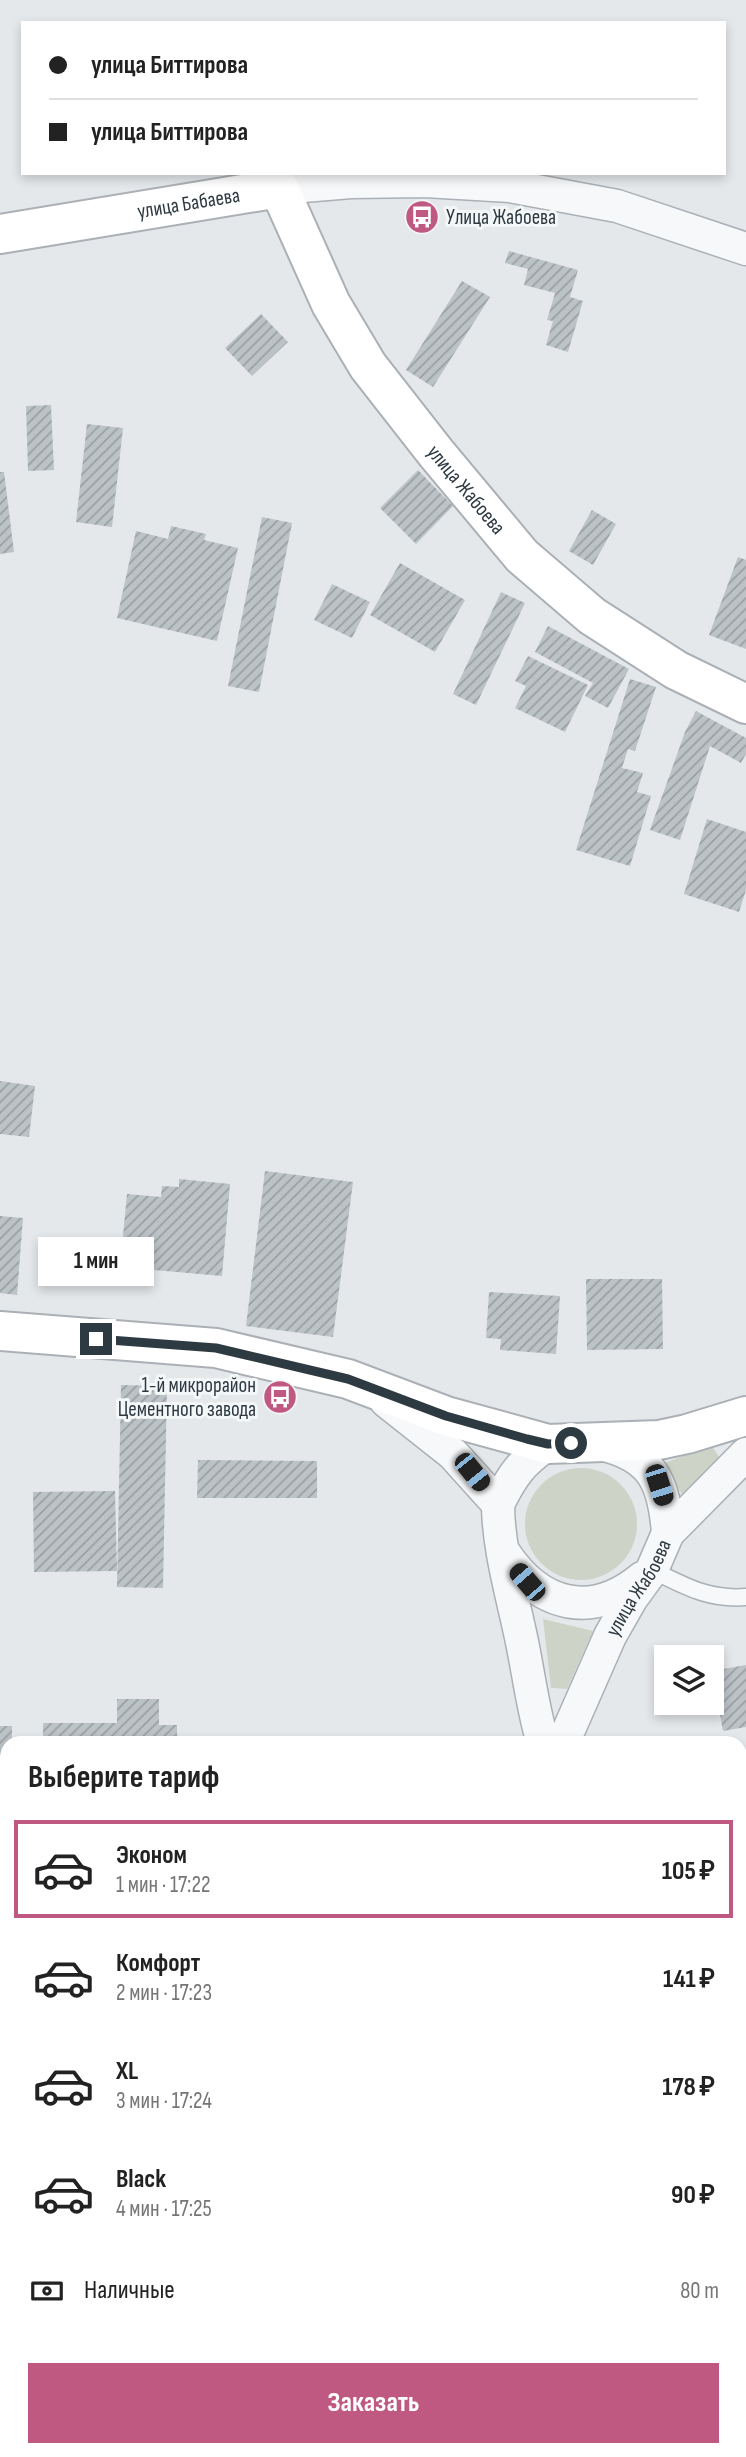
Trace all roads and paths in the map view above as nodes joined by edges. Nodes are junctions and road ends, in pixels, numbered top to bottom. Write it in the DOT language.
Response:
graph roads {
  1 [pos="279,188"];
  2 [pos="0,234"];
  3 [pos="746,248"];
  4 [pos="746,704"];
  5 [pos="0,1331"];
  6 [pos="371,1390"];
  7 [pos="746,1416"];
  8 [pos="590,1442"];
  9 [pos="548,1444"];
  10 [pos="746,1454"];
  11 [pos="498,1504"];
  12 [pos="668,1533"];
  13 [pos="504,1553"];
  14 [pos="652,1570"];
  15 [pos="746,1597"];
  16 [pos="541,1736"];
  17 [pos="566,1736"];
  1 -- 2 [label="street, улица Бабаева"];
  1 -- 3 [label="street, улица Бабаева"];
  1 -- 4 [label="street, улица Жабоева"];
  5 -- 6 [label="street"];
  6 -- 9 [label="street"];
  6 -- 11 [label="street"];
  7 -- 8 [label="street"];
  8 -- 9 [label="street"];
  8 -- 12 [label="street"];
  9 -- 11 [label="street"];
  10 -- 12 [label="street, улица Жабоева"];
  11 -- 13 [label="street"];
  12 -- 14 [label="street, улица Жабоева"];
  13 -- 14 [label="street"];
  13 -- 16 [label="street"];
  14 -- 15 [label="lane"];
  14 -- 17 [label="street, улица Жабоева"];
}
